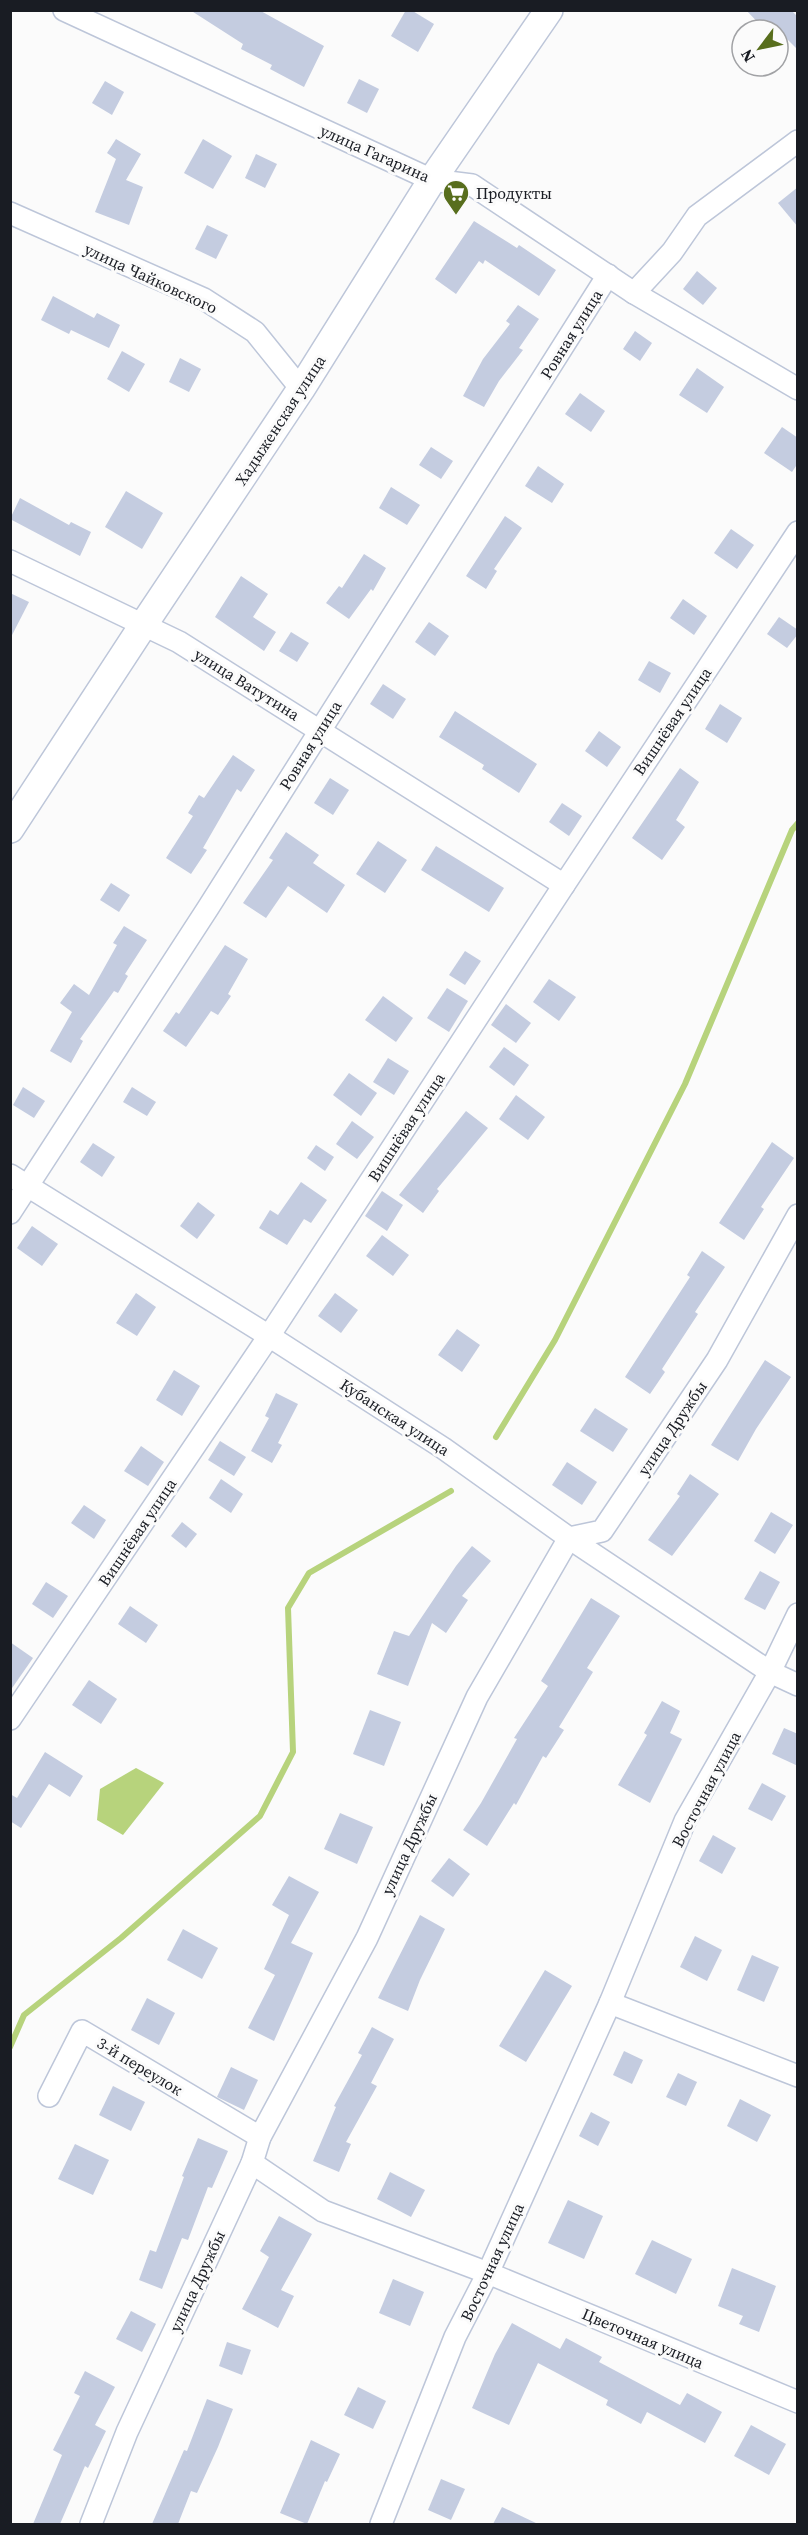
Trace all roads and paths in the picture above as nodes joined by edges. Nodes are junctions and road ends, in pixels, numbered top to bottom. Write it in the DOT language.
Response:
graph roads {
  1 [pos="64,10"];
  2 [pos="549,10"];
  3 [pos="798,141"];
  4 [pos="432,180"];
  5 [pos="10,213"];
  6 [pos="608,275"];
  7 [pos="634,293"];
  8 [pos="301,389"];
  9 [pos="798,389"];
  10 [pos="798,532"];
  11 [pos="10,561"];
  12 [pos="144,624"];
  13 [pos="320,729"];
  14 [pos="10,830"];
  15 [pos="564,885"];
  16 [pos="19,1180"];
  17 [pos="10,1213"];
  18 [pos="798,1215"];
  19 [pos="269,1336"];
  20 [pos="570,1538"];
  21 [pos="798,1614"];
  22 [pos="770,1672"];
  23 [pos="798,1685"];
  24 [pos="10,1719"];
  25 [pos="610,2003"];
  26 [pos="798,2076"];
  27 [pos="49,2096"];
  28 [pos="260,2137"];
  29 [pos="252,2163"];
  30 [pos="488,2273"];
  31 [pos="798,2402"];
  32 [pos="91,2524"];
  33 [pos="381,2524"];
  1 -- 4 [label="street, улица Гагарина"];
  2 -- 4 [label="main road, Хадыженская улица"];
  3 -- 7 [label="street"];
  4 -- 6 [label="street, улица Гагарина"];
  4 -- 8 [label="main road, Хадыженская улица"];
  5 -- 8 [label="street, улица Чайковского"];
  6 -- 7 [label="street, улица Гагарина"];
  6 -- 13 [label="street, Ровная улица"];
  7 -- 9 [label="street, улица Гагарина"];
  8 -- 12 [label="main road, Хадыженская улица"];
  10 -- 15 [label="street, Вишнёвая улица"];
  11 -- 12 [label="street, улица Ватутина"];
  12 -- 13 [label="street, улица Ватутина"];
  12 -- 14 [label="main road, Хадыженская улица"];
  13 -- 15 [label="street, улица Ватутина"];
  13 -- 16 [label="street, Ровная улица"];
  15 -- 19 [label="street, Вишнёвая улица"];
  16 -- 17 [label="street, Ровная улица"];
  16 -- 19 [label="street, Кубанская улица"];
  18 -- 20 [label="street, улица Дружбы"];
  19 -- 20 [label="street, Кубанская улица"];
  19 -- 24 [label="street, Вишнёвая улица"];
  20 -- 22 [label="street, Кубанская улица"];
  20 -- 28 [label="street, улица Дружбы"];
  21 -- 22 [label="street, Восточная улица"];
  22 -- 23 [label="street, Кубанская улица"];
  22 -- 25 [label="street, Восточная улица"];
  25 -- 26 [label="street"];
  25 -- 30 [label="street, Восточная улица"];
  27 -- 28 [label="street, 3-й переулок"];
  28 -- 29 [label="street, улица Дружбы"];
  29 -- 30 [label="street"];
  29 -- 32 [label="street, улица Дружбы"];
  30 -- 31 [label="street, Цветочная улица"];
  30 -- 33 [label="street, Восточная улица"];
}
